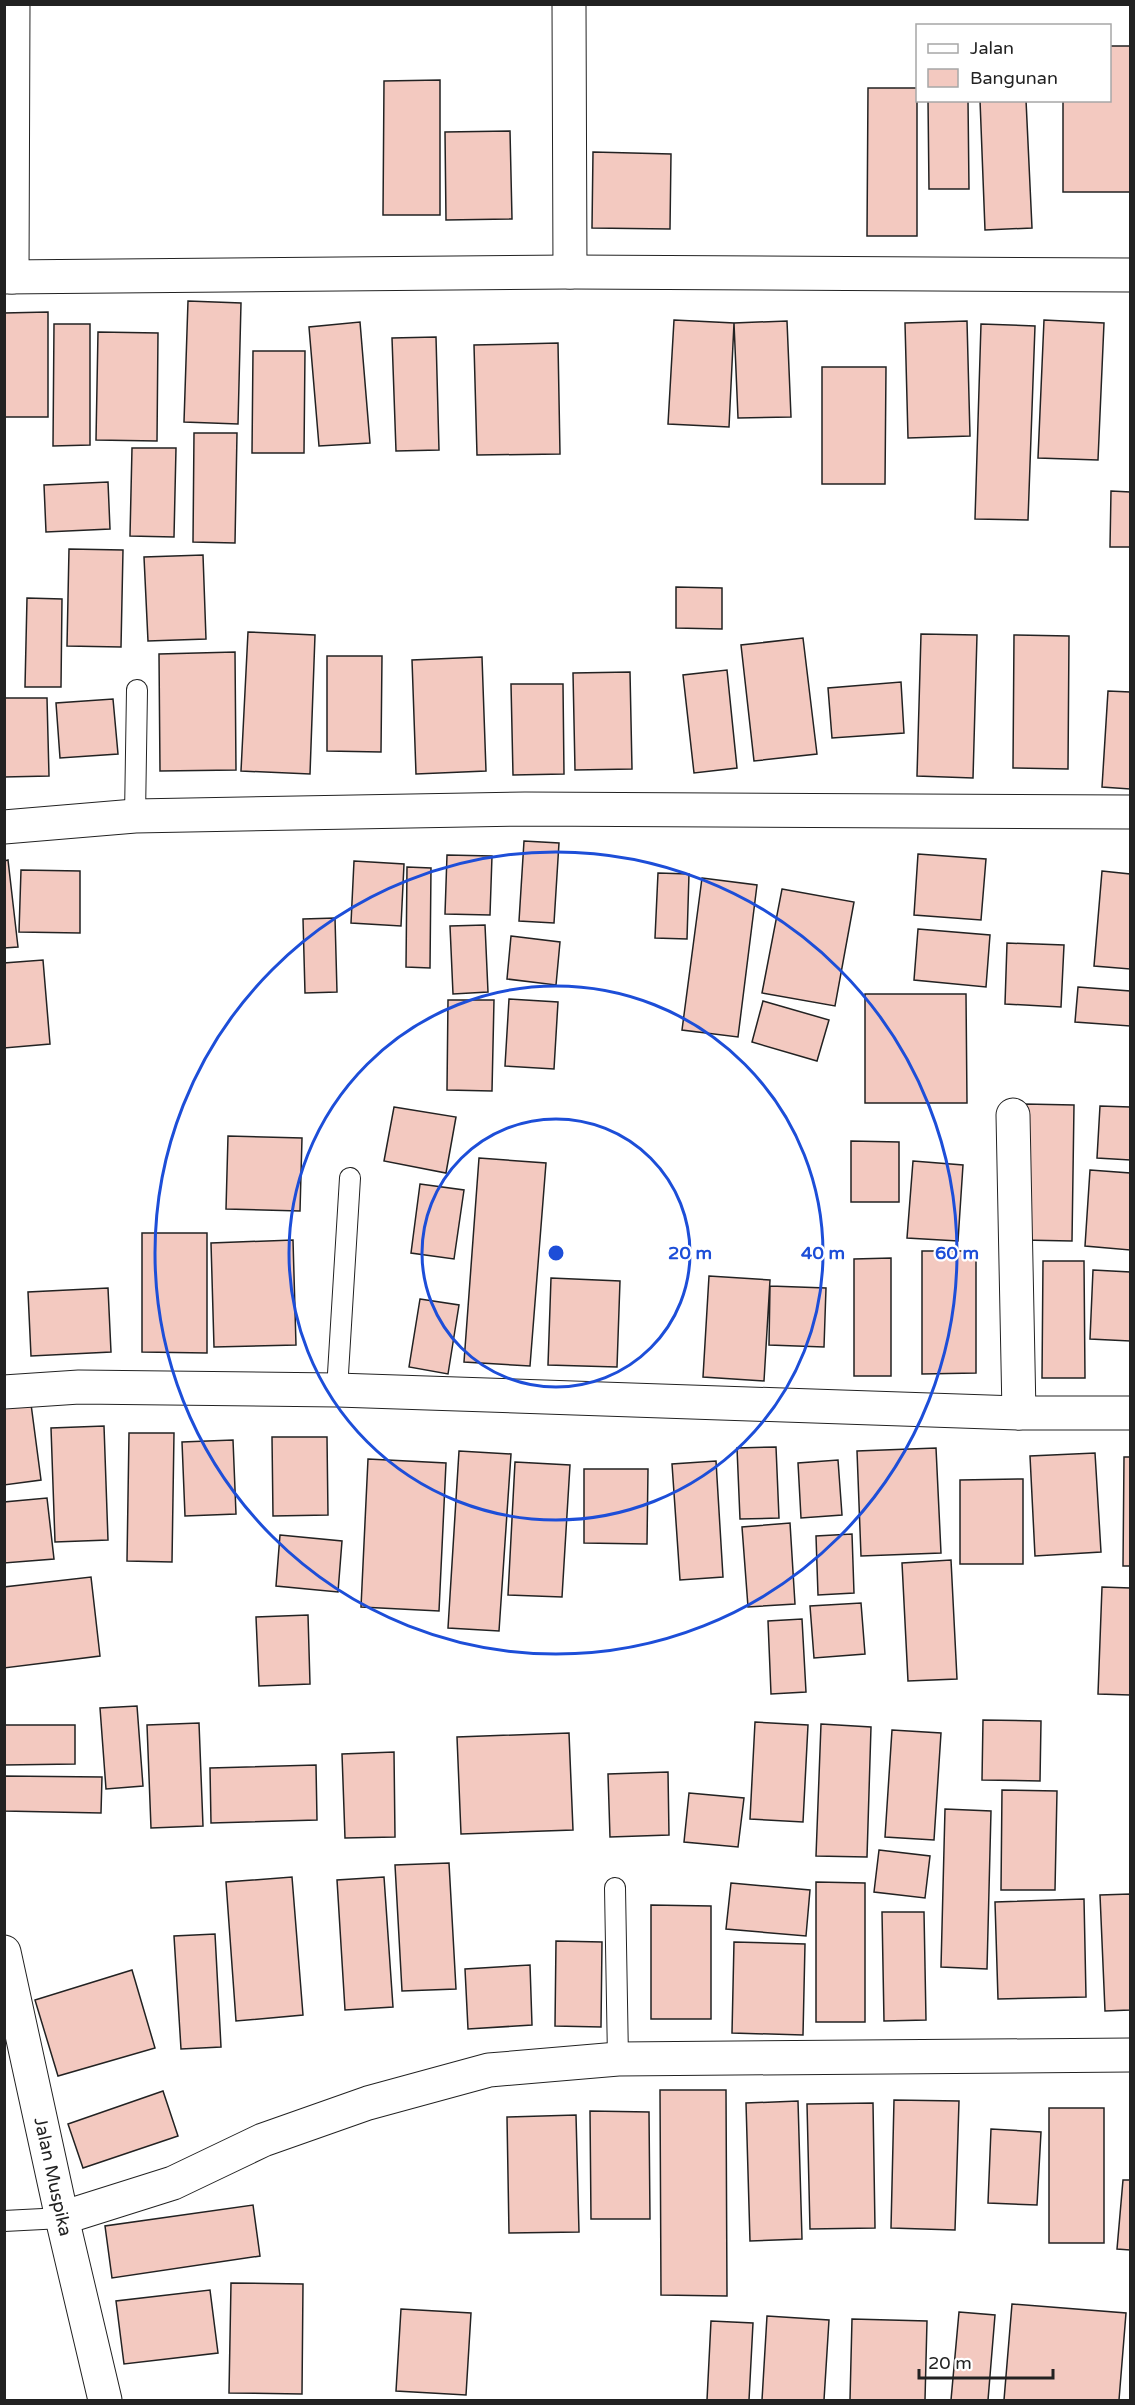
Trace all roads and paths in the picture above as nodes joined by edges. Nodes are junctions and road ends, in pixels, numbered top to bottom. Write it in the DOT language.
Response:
graph roads {
  1 [pos="13,4"];
  2 [pos="569,4"];
  3 [pos="570,272"];
  4 [pos="1131,275"];
  5 [pos="8,277"];
  6 [pos="137,690"];
  7 [pos="1131,812"];
  8 [pos="135,816"];
  9 [pos="4,827"];
  10 [pos="1013,1114"];
  11 [pos="350,1178"];
  12 [pos="337,1390"];
  13 [pos="4,1392"];
  14 [pos="1019,1413"];
  15 [pos="1131,1413"];
  16 [pos="615,1888"];
  17 [pos="4,1952"];
  18 [pos="14,2037"];
  19 [pos="1131,2055"];
  20 [pos="618,2059"];
  21 [pos="62,2218"];
  22 [pos="4,2222"];
  23 [pos="105,2400"];
  1 -- 5 [label="street"];
  2 -- 3 [label="street"];
  3 -- 4 [label="street"];
  3 -- 5 [label="street"];
  6 -- 8 [label="lane"];
  7 -- 8 [label="street"];
  8 -- 9 [label="street"];
  10 -- 14 [label="street"];
  11 -- 12 [label="lane"];
  12 -- 13 [label="street"];
  12 -- 14 [label="street"];
  14 -- 15 [label="street"];
  16 -- 20 [label="lane"];
  17 -- 18 [label="street, Jalan Muspika"];
  18 -- 21 [label="street, Jalan Muspika"];
  19 -- 20 [label="street"];
  20 -- 21 [label="street"];
  21 -- 22 [label="lane"];
  21 -- 23 [label="street, Jalan Muspika"];
}
